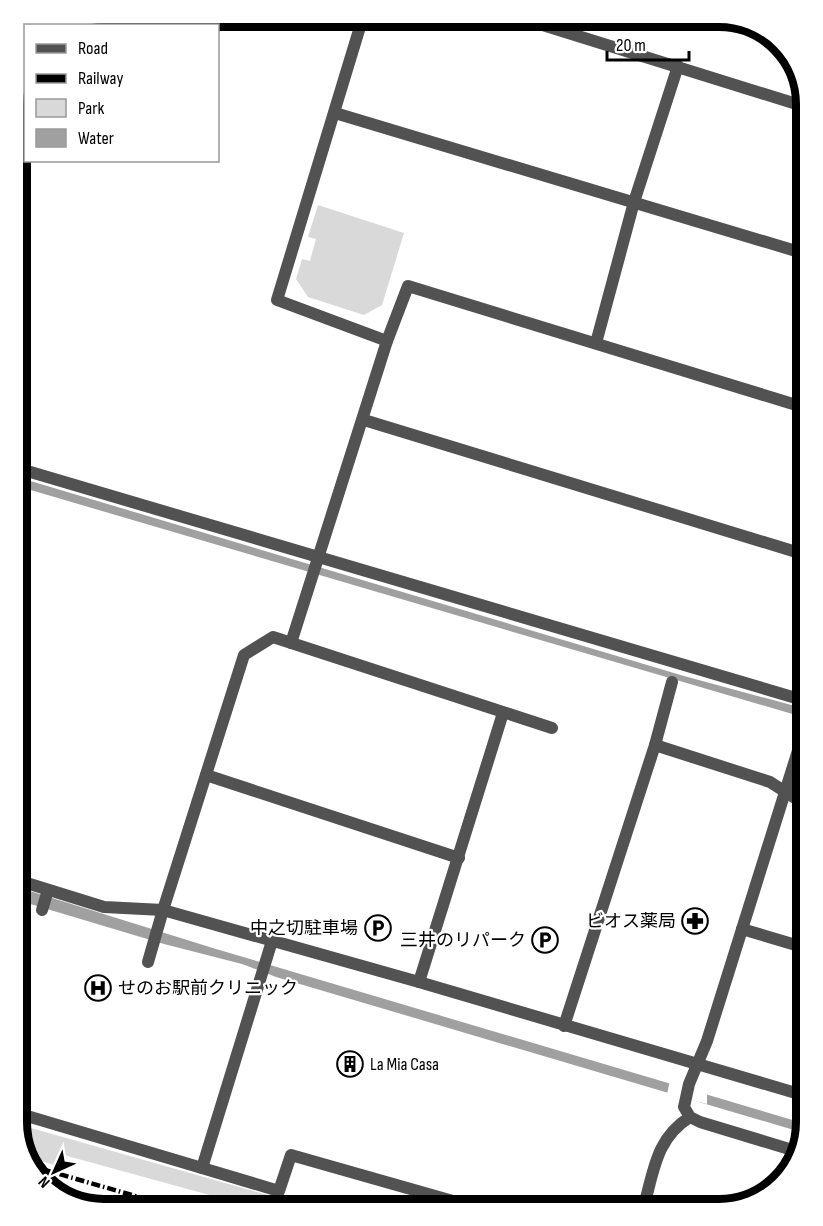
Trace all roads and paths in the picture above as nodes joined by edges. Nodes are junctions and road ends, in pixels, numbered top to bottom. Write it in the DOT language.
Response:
graph roads {
  1 [pos="360,27"];
  2 [pos="550,27"];
  3 [pos="678,66"];
  4 [pos="796,103"];
  5 [pos="335,113"];
  6 [pos="634,202"];
  7 [pos="796,251"];
  8 [pos="387,341"];
  9 [pos="596,343"];
  10 [pos="796,405"];
  11 [pos="364,420"];
  12 [pos="27,471"];
  13 [pos="796,552"];
  14 [pos="317,565"];
  15 [pos="291,644"];
  16 [pos="672,682"];
  17 [pos="796,698"];
  18 [pos="502,714"];
  19 [pos="552,728"];
  20 [pos="655,745"];
  21 [pos="796,758"];
  22 [pos="206,775"];
  23 [pos="785,792"];
  24 [pos="796,796"];
  25 [pos="459,858"];
  26 [pos="27,884"];
  27 [pos="47,891"];
  28 [pos="42,910"];
  29 [pos="163,910"];
  30 [pos="742,929"];
  31 [pos="272,941"];
  32 [pos="796,945"];
  33 [pos="148,962"];
  34 [pos="418,982"];
  35 [pos="564,1026"];
  36 [pos="697,1064"];
  37 [pos="796,1093"];
  38 [pos="27,1116"];
  39 [pos="690,1117"];
  40 [pos="791,1149"];
  41 [pos="202,1168"];
  42 [pos="446,1199"];
  43 [pos="646,1199"];
  1 -- 5 [label="street"];
  2 -- 3 [label="street"];
  3 -- 4 [label="street"];
  3 -- 6 [label="street"];
  5 -- 6 [label="street"];
  5 -- 8 [label="street"];
  6 -- 7 [label="street"];
  6 -- 9 [label="street"];
  8 -- 9 [label="street"];
  8 -- 11 [label="street"];
  9 -- 10 [label="street"];
  11 -- 13 [label="street"];
  11 -- 14 [label="street"];
  12 -- 14 [label="street"];
  14 -- 15 [label="street"];
  14 -- 17 [label="street"];
  15 -- 18 [label="street"];
  15 -- 22 [label="street"];
  16 -- 20 [label="street"];
  18 -- 19 [label="street"];
  18 -- 25 [label="street"];
  20 -- 23 [label="street"];
  20 -- 35 [label="street"];
  21 -- 23 [label="street"];
  22 -- 25 [label="street"];
  22 -- 29 [label="street"];
  23 -- 24 [label="street"];
  23 -- 30 [label="street"];
  25 -- 34 [label="street"];
  26 -- 27 [label="street"];
  27 -- 28 [label="street"];
  27 -- 29 [label="street"];
  29 -- 31 [label="street"];
  29 -- 33 [label="street"];
  30 -- 32 [label="street"];
  30 -- 36 [label="street"];
  31 -- 34 [label="street"];
  31 -- 41 [label="street"];
  34 -- 35 [label="street"];
  35 -- 36 [label="street"];
  36 -- 37 [label="street"];
  36 -- 39 [label="street"];
  38 -- 41 [label="street"];
  39 -- 40 [label="street"];
  39 -- 43 [label="street"];
  41 -- 42 [label="street"];
}
